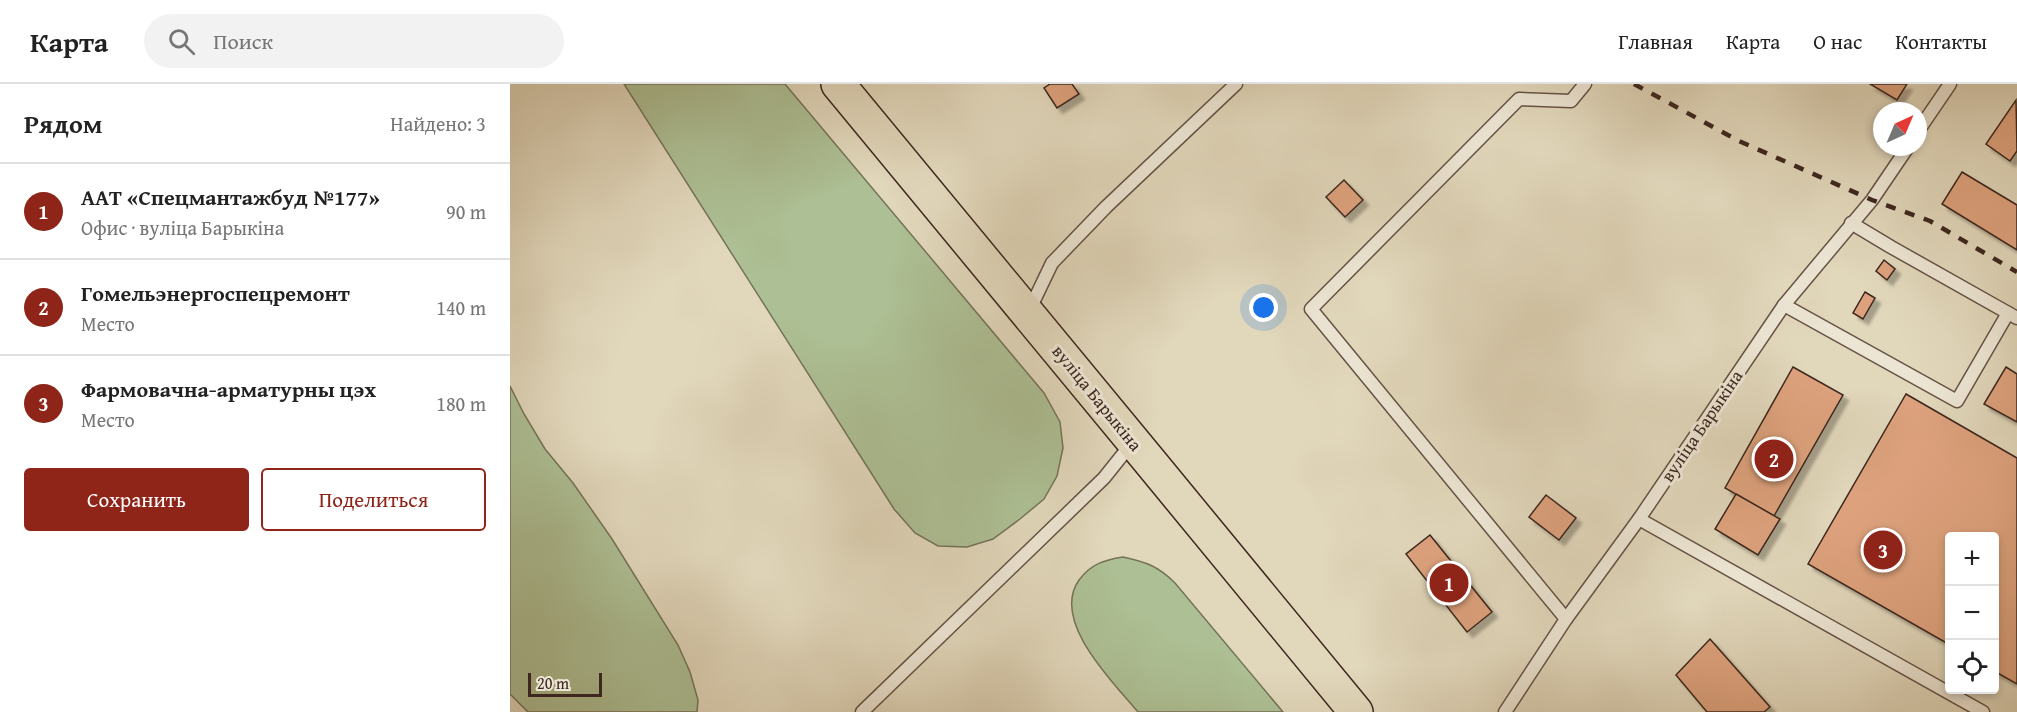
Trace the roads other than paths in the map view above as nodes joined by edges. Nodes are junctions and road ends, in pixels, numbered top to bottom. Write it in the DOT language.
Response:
graph roads {
  1 [pos="838,84"];
  2 [pos="1236,84"];
  3 [pos="1585,84"];
  4 [pos="1950,84"];
  5 [pos="1927,118"];
  6 [pos="1902,156"];
  7 [pos="1851,223"];
  8 [pos="1784,305"];
  9 [pos="1029,312"];
  10 [pos="2013,315"];
  11 [pos="1132,442"];
  12 [pos="1639,519"];
  13 [pos="1566,619"];
  14 [pos="862,712"];
  15 [pos="1356,712"];
  16 [pos="1505,712"];
  17 [pos="1983,712"];
  1 -- 9 [label="main road, вуліца Барыкіна"];
  2 -- 9 [label="lane"];
  3 -- 13 [label="lane"];
  4 -- 5 [label="lane"];
  6 -- 7 [label="lane, вуліца Барыкіна"];
  7 -- 8 [label="lane, вуліца Барыкіна"];
  7 -- 10 [label="lane"];
  8 -- 10 [label="lane"];
  8 -- 12 [label="lane, вуліца Барыкіна"];
  9 -- 11 [label="main road, вуліца Барыкіна"];
  11 -- 14 [label="lane"];
  11 -- 15 [label="main road, вуліца Барыкіна"];
  12 -- 13 [label="lane, вуліца Барыкіна"];
  12 -- 17 [label="lane"];
  13 -- 16 [label="lane, вуліца Барыкіна"];
}
